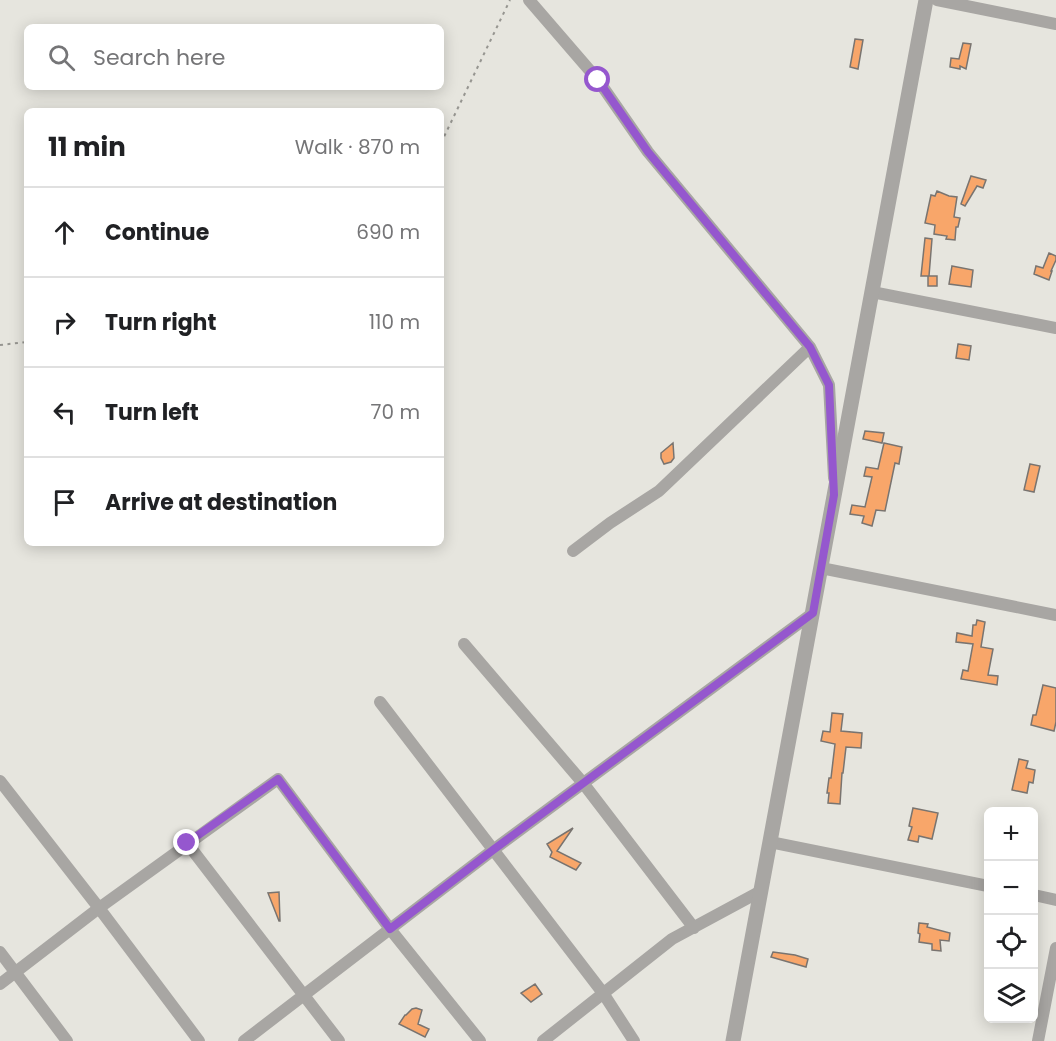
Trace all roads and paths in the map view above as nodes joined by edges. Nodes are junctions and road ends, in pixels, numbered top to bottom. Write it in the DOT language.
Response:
graph roads {
  1 [pos="510,0"];
  2 [pos="529,0"];
  3 [pos="926,0"];
  4 [pos="937,0"];
  5 [pos="1056,24"];
  6 [pos="444,137"];
  7 [pos="872,292"];
  8 [pos="1056,328"];
  9 [pos="24,342"];
  10 [pos="0,345"];
  11 [pos="810,347"];
  12 [pos="834,495"];
  13 [pos="573,551"];
  14 [pos="821,568"];
  15 [pos="813,613"];
  16 [pos="1056,615"];
  17 [pos="464,644"];
  18 [pos="380,702"];
  19 [pos="0,781"];
  20 [pos="583,783"];
  21 [pos="770,842"];
  22 [pos="187,843"];
  23 [pos="493,850"];
  24 [pos="984,885"];
  25 [pos="761,891"];
  26 [pos="1038,896"];
  27 [pos="1056,900"];
  28 [pos="99,908"];
  29 [pos="694,927"];
  30 [pos="390,929"];
  31 [pos="1056,948"];
  32 [pos="0,952"];
  33 [pos="15,972"];
  34 [pos="0,984"];
  35 [pos="603,993"];
  36 [pos="304,995"];
  37 [pos="67,1041"];
  38 [pos="199,1041"];
  39 [pos="244,1041"];
  40 [pos="339,1041"];
  41 [pos="480,1041"];
  42 [pos="543,1041"];
  43 [pos="634,1041"];
  44 [pos="733,1041"];
  45 [pos="1038,1041"];
  1 -- 6 [label="path"];
  2 -- 11 [label="street"];
  3 -- 7 [label="street"];
  4 -- 5 [label="street"];
  7 -- 8 [label="street"];
  7 -- 12 [label="street"];
  9 -- 10 [label="path"];
  11 -- 12 [label="street"];
  11 -- 13 [label="street"];
  12 -- 14 [label="street"];
  14 -- 15 [label="street"];
  14 -- 16 [label="street"];
  15 -- 20 [label="street"];
  15 -- 21 [label="street"];
  17 -- 20 [label="street"];
  18 -- 23 [label="street"];
  19 -- 28 [label="street"];
  20 -- 23 [label="street"];
  20 -- 29 [label="street"];
  21 -- 24 [label="street"];
  21 -- 25 [label="street"];
  22 -- 28 [label="street"];
  22 -- 30 [label="street"];
  22 -- 36 [label="street"];
  23 -- 30 [label="street"];
  23 -- 35 [label="street"];
  25 -- 29 [label="street"];
  25 -- 44 [label="street"];
  26 -- 27 [label="street"];
  28 -- 33 [label="street"];
  28 -- 38 [label="street"];
  29 -- 35 [label="street"];
  30 -- 36 [label="street"];
  30 -- 41 [label="street"];
  31 -- 45 [label="street"];
  32 -- 33 [label="street"];
  33 -- 34 [label="street"];
  33 -- 37 [label="street"];
  35 -- 42 [label="street"];
  35 -- 43 [label="street"];
  36 -- 39 [label="street"];
  36 -- 40 [label="street"];
}
